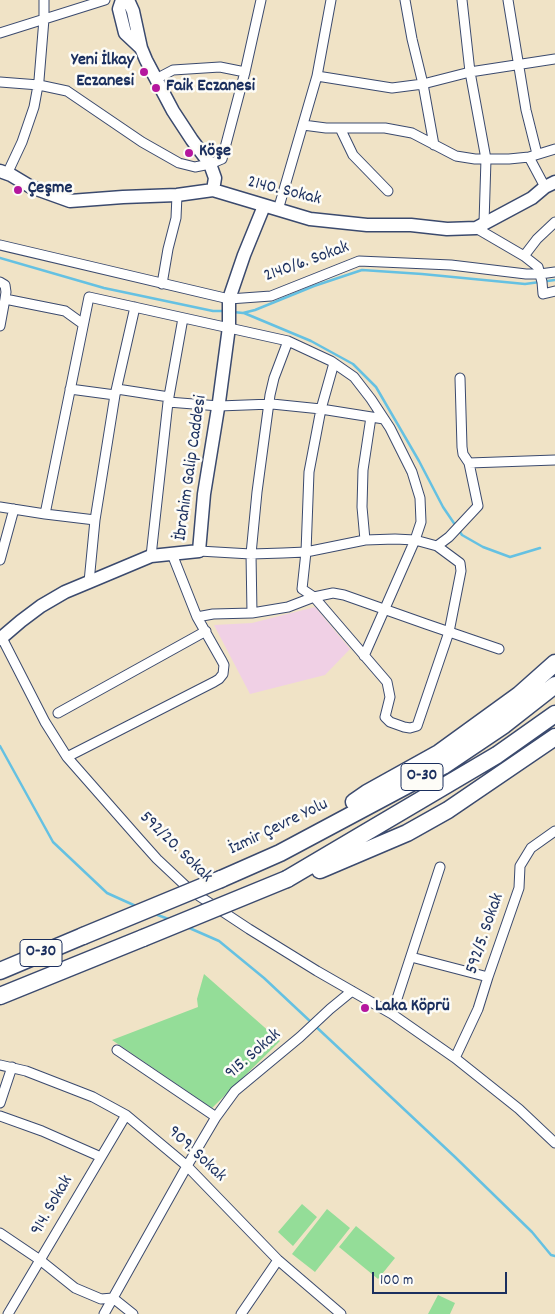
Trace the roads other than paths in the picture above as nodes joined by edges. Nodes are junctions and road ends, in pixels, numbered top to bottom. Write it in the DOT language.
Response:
graph roads {
  1 [pos="44,0"];
  2 [pos="105,0"];
  3 [pos="122,0"];
  4 [pos="128,0"];
  5 [pos="261,0"];
  6 [pos="331,0"];
  7 [pos="405,0"];
  8 [pos="462,0"];
  9 [pos="508,0"];
  10 [pos="44,19"];
  11 [pos="0,33"];
  12 [pos="141,48"];
  13 [pos="555,58"];
  14 [pos="518,65"];
  15 [pos="245,72"];
  16 [pos="470,72"];
  17 [pos="317,76"];
  18 [pos="156,79"];
  19 [pos="0,82"];
  20 [pos="423,84"];
  21 [pos="39,85"];
  22 [pos="303,125"];
  23 [pos="340,128"];
  24 [pos="434,145"];
  25 [pos="555,149"];
  26 [pos="533,156"];
  27 [pos="486,159"];
  28 [pos="210,164"];
  29 [pos="4,172"];
  30 [pos="550,185"];
  31 [pos="213,190"];
  32 [pos="388,191"];
  33 [pos="177,195"];
  34 [pos="264,206"];
  35 [pos="278,210"];
  36 [pos="555,222"];
  37 [pos="480,226"];
  38 [pos="0,245"];
  39 [pos="524,256"];
  40 [pos="555,272"];
  41 [pos="540,274"];
  42 [pos="0,282"];
  43 [pos="162,284"];
  44 [pos="555,291"];
  45 [pos="5,299"];
  46 [pos="229,300"];
  47 [pos="135,307"];
  48 [pos="183,318"];
  49 [pos="83,324"];
  50 [pos="0,326"];
  51 [pos="229,328"];
  52 [pos="288,341"];
  53 [pos="334,363"];
  54 [pos="460,378"];
  55 [pos="70,388"];
  56 [pos="116,392"];
  57 [pos="169,400"];
  58 [pos="269,404"];
  59 [pos="219,406"];
  60 [pos="321,409"];
  61 [pos="371,417"];
  62 [pos="384,418"];
  63 [pos="555,460"];
  64 [pos="469,463"];
  65 [pos="0,507"];
  66 [pos="14,509"];
  67 [pos="45,514"];
  68 [pos="95,520"];
  69 [pos="365,540"];
  70 [pos="415,540"];
  71 [pos="437,546"];
  72 [pos="199,551"];
  73 [pos="306,552"];
  74 [pos="172,554"];
  75 [pos="251,554"];
  76 [pos="151,556"];
  77 [pos="0,560"];
  78 [pos="88,582"];
  79 [pos="314,597"];
  80 [pos="384,609"];
  81 [pos="252,613"];
  82 [pos="197,617"];
  83 [pos="206,631"];
  84 [pos="449,632"];
  85 [pos="1,639"];
  86 [pos="499,649"];
  87 [pos="364,656"];
  88 [pos="555,663"];
  89 [pos="555,685"];
  90 [pos="58,713"];
  91 [pos="555,714"];
  92 [pos="555,738"];
  93 [pos="67,757"];
  94 [pos="555,831"];
  95 [pos="280,852"];
  96 [pos="440,866"];
  97 [pos="286,879"];
  98 [pos="411,957"];
  99 [pos="0,970"];
  100 [pos="488,977"];
  101 [pos="352,991"];
  102 [pos="0,996"];
  103 [pos="392,1014"];
  104 [pos="117,1050"];
  105 [pos="456,1058"];
  106 [pos="0,1065"];
  107 [pos="12,1067"];
  108 [pos="0,1103"];
  109 [pos="126,1115"];
  110 [pos="0,1116"];
  111 [pos="216,1117"];
  112 [pos="555,1143"];
  113 [pos="101,1157"];
  114 [pos="186,1166"];
  115 [pos="0,1233"];
  116 [pos="40,1260"];
  117 [pos="278,1260"];
  118 [pos="113,1298"];
  119 [pos="8,1314"];
  120 [pos="104,1314"];
  121 [pos="133,1314"];
  122 [pos="241,1314"];
  123 [pos="341,1314"];
  1 -- 10 [label="street"];
  2 -- 10 [label="street"];
  3 -- 12 [label="street"];
  4 -- 12 [label="street"];
  5 -- 15 [label="street"];
  6 -- 17 [label="street"];
  7 -- 20 [label="street"];
  8 -- 16 [label="street"];
  9 -- 14 [label="street"];
  10 -- 11 [label="street"];
  10 -- 21 [label="street"];
  12 -- 18 [label="street"];
  13 -- 14 [label="street"];
  14 -- 16 [label="street"];
  14 -- 26 [label="street"];
  15 -- 18 [label="street"];
  15 -- 28 [label="street"];
  16 -- 20 [label="street"];
  16 -- 27 [label="street"];
  17 -- 20 [label="street"];
  17 -- 22 [label="street"];
  18 -- 28 [label="street"];
  19 -- 21 [label="street"];
  20 -- 24 [label="street"];
  21 -- 28 [label="street"];
  21 -- 29 [label="street"];
  22 -- 23 [label="street"];
  22 -- 35 [label="street"];
  23 -- 24 [label="street"];
  23 -- 32 [label="street"];
  24 -- 27 [label="street"];
  25 -- 26 [label="street"];
  26 -- 27 [label="street"];
  26 -- 30 [label="street"];
  27 -- 37 [label="street"];
  28 -- 31 [label="street"];
  29 -- 33 [label="street, 2140. Sokak"];
  30 -- 37 [label="street, 2140. Sokak"];
  31 -- 33 [label="street, 2140. Sokak"];
  31 -- 34 [label="street, 2140. Sokak"];
  33 -- 43 [label="street"];
  34 -- 35 [label="street, 2140. Sokak"];
  34 -- 46 [label="street, İbrahim Galip Caddesi"];
  35 -- 37 [label="street, 2140. Sokak"];
  36 -- 39 [label="street"];
  37 -- 39 [label="street"];
  38 -- 43 [label="street, 2140/6. Sokak"];
  39 -- 41 [label="street"];
  40 -- 41 [label="street, 2140/6. Sokak"];
  41 -- 44 [label="street"];
  41 -- 46 [label="street, 2140/6. Sokak"];
  42 -- 45 [label="street"];
  43 -- 46 [label="street, 2140/6. Sokak"];
  45 -- 49 [label="street"];
  45 -- 50 [label="street"];
  46 -- 51 [label="street, İbrahim Galip Caddesi"];
  47 -- 48 [label="street"];
  47 -- 49 [label="street"];
  47 -- 56 [label="street"];
  48 -- 51 [label="street"];
  48 -- 57 [label="street"];
  49 -- 55 [label="street"];
  51 -- 52 [label="street"];
  51 -- 59 [label="street, İbrahim Galip Caddesi"];
  52 -- 53 [label="street"];
  52 -- 58 [label="street"];
  53 -- 60 [label="street"];
  53 -- 62 [label="street"];
  54 -- 64 [label="street"];
  55 -- 56 [label="street"];
  55 -- 67 [label="street"];
  56 -- 57 [label="street"];
  56 -- 68 [label="street"];
  57 -- 59 [label="street"];
  57 -- 76 [label="street"];
  58 -- 59 [label="street"];
  58 -- 60 [label="street"];
  58 -- 75 [label="street"];
  59 -- 72 [label="street, İbrahim Galip Caddesi"];
  60 -- 61 [label="street"];
  60 -- 73 [label="street"];
  61 -- 62 [label="street"];
  61 -- 69 [label="street"];
  62 -- 70 [label="street"];
  63 -- 64 [label="street"];
  64 -- 71 [label="street"];
  65 -- 66 [label="street"];
  66 -- 67 [label="street"];
  66 -- 77 [label="street"];
  67 -- 68 [label="street"];
  68 -- 78 [label="street"];
  69 -- 70 [label="street"];
  69 -- 73 [label="street"];
  70 -- 71 [label="street"];
  70 -- 80 [label="street"];
  71 -- 84 [label="street"];
  72 -- 74 [label="street, İbrahim Galip Caddesi"];
  72 -- 75 [label="street"];
  73 -- 75 [label="street"];
  73 -- 79 [label="street"];
  74 -- 76 [label="street, İbrahim Galip Caddesi"];
  74 -- 82 [label="street"];
  75 -- 81 [label="street"];
  76 -- 78 [label="street, İbrahim Galip Caddesi"];
  78 -- 85 [label="street, İbrahim Galip Caddesi"];
  79 -- 80 [label="street"];
  79 -- 81 [label="street"];
  79 -- 87 [label="street"];
  80 -- 84 [label="street"];
  80 -- 87 [label="street"];
  81 -- 82 [label="street"];
  82 -- 83 [label="street"];
  83 -- 90 [label="street"];
  83 -- 93 [label="street"];
  84 -- 86 [label="street"];
  84 -- 87 [label="street"];
  85 -- 93 [label="street, 592/20. Sokak"];
  88 -- 95 [label="highway"];
  89 -- 95 [label="highway, İzmir Çevre Yolu / O-30"];
  91 -- 97 [label="highway, O-30"];
  92 -- 97 [label="highway"];
  93 -- 101 [label="street, 592/20. Sokak"];
  94 -- 100 [label="street, 592/5. Sokak"];
  95 -- 99 [label="highway, İzmir Çevre Yolu / O-30, bridge"];
  96 -- 98 [label="street"];
  97 -- 102 [label="highway, O-30, bridge"];
  98 -- 100 [label="street"];
  98 -- 103 [label="street"];
  100 -- 105 [label="street, 592/5. Sokak"];
  101 -- 103 [label="street, 592/20. Sokak"];
  101 -- 111 [label="street, 915. Sokak"];
  103 -- 105 [label="street, 592/20. Sokak"];
  104 -- 111 [label="street"];
  105 -- 112 [label="street, 592/20. Sokak"];
  106 -- 107 [label="street, 909. Sokak"];
  107 -- 108 [label="street"];
  107 -- 109 [label="street, 909. Sokak"];
  109 -- 113 [label="street, 914. Sokak"];
  109 -- 114 [label="street, 909. Sokak"];
  110 -- 113 [label="street"];
  111 -- 114 [label="street, 915. Sokak"];
  113 -- 116 [label="street, 914. Sokak"];
  114 -- 117 [label="street, 909. Sokak"];
  114 -- 118 [label="street, 915. Sokak"];
  115 -- 116 [label="street"];
  116 -- 118 [label="street"];
  116 -- 119 [label="street, 914. Sokak"];
  117 -- 122 [label="street"];
  117 -- 123 [label="street, 909. Sokak"];
  118 -- 120 [label="street, 915. Sokak"];
  118 -- 121 [label="street"];
}
